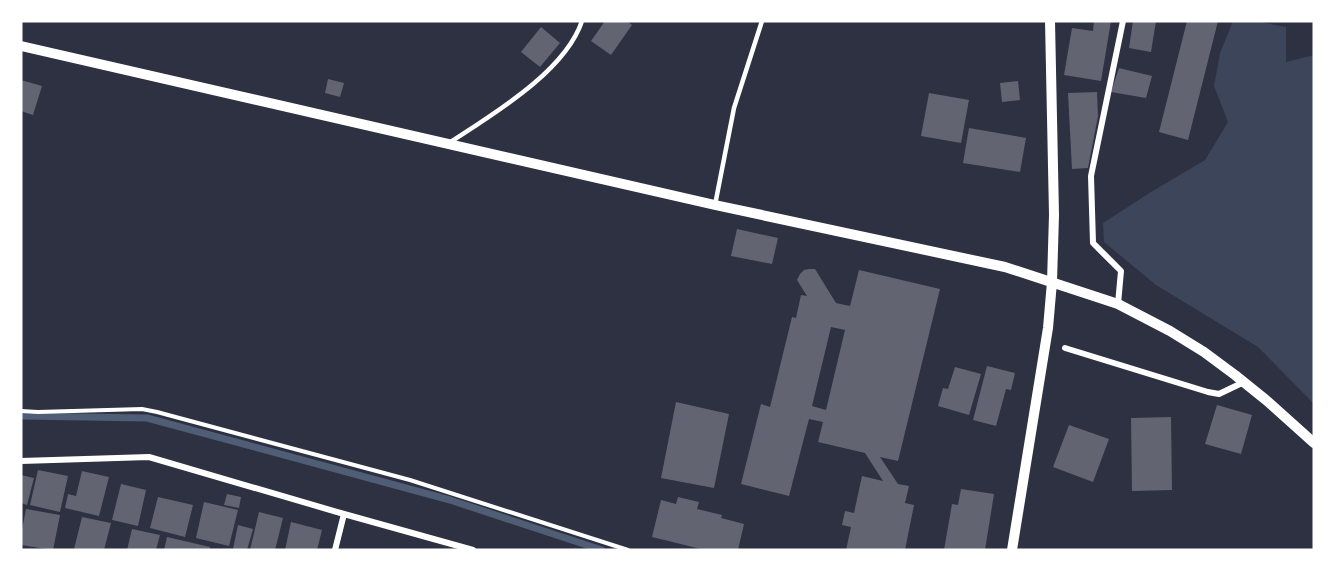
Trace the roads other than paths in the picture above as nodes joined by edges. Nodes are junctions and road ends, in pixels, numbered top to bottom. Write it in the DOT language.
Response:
graph roads {
  1 [pos="582,21"];
  2 [pos="762,21"];
  3 [pos="1050,21"];
  4 [pos="1123,21"];
  5 [pos="21,46"];
  6 [pos="448,143"];
  7 [pos="715,205"];
  8 [pos="1052,282"];
  9 [pos="1118,304"];
  10 [pos="1065,348"];
  11 [pos="1244,382"];
  12 [pos="1314,443"];
  13 [pos="21,461"];
  14 [pos="344,514"];
  15 [pos="335,550"];
  16 [pos="473,550"];
  17 [pos="1012,550"];
  1 -- 6 [label="lane"];
  2 -- 7 [label="lane"];
  3 -- 8 [label="street"];
  4 -- 9 [label="street"];
  5 -- 6 [label="street"];
  6 -- 7 [label="street"];
  7 -- 8 [label="street"];
  8 -- 9 [label="street"];
  8 -- 17 [label="street"];
  9 -- 11 [label="street"];
  10 -- 11 [label="street"];
  11 -- 12 [label="street"];
  13 -- 14 [label="street"];
  14 -- 15 [label="street"];
  14 -- 16 [label="street"];
}
